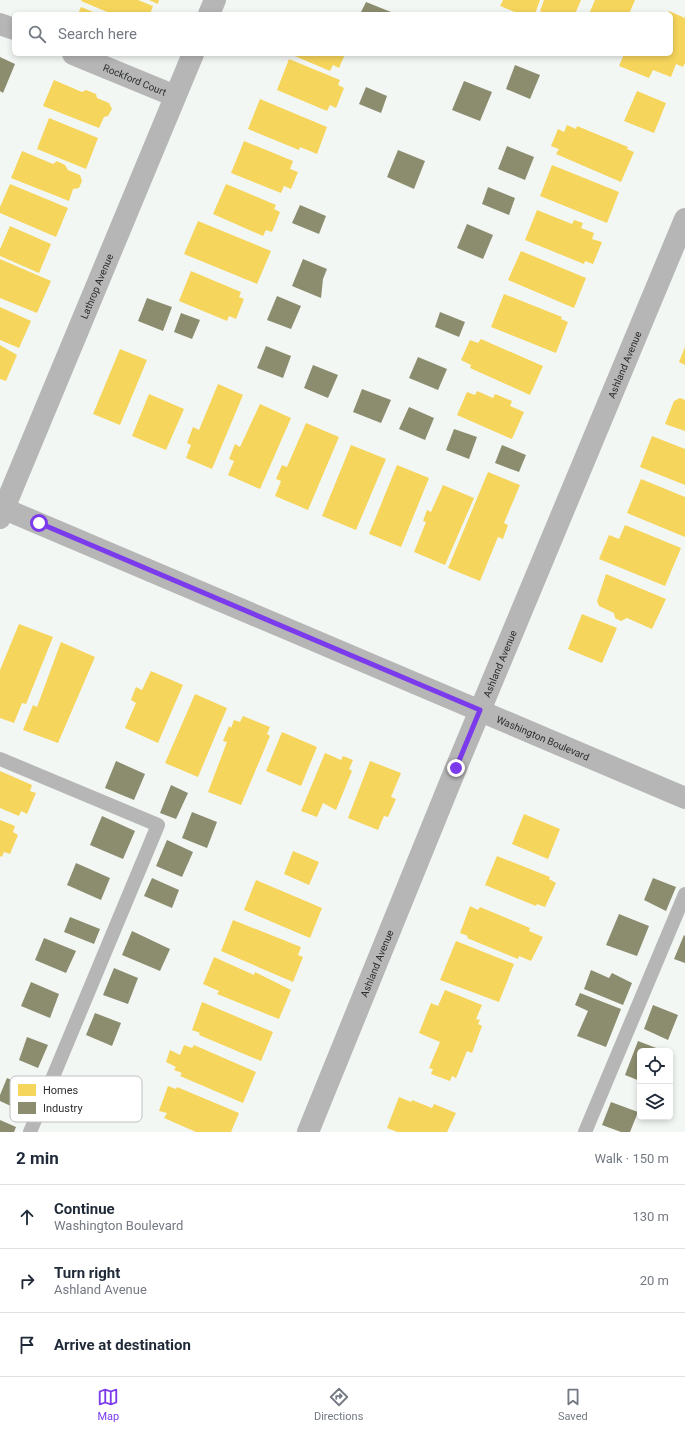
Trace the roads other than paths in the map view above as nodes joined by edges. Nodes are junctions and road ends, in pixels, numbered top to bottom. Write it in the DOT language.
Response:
graph roads {
  1 [pos="215,0"];
  2 [pos="210,12"];
  3 [pos="0,24"];
  4 [pos="12,28"];
  5 [pos="78,56"];
  6 [pos="192,56"];
  7 [pos="175,96"];
  8 [pos="685,219"];
  9 [pos="1,511"];
  10 [pos="480,710"];
  11 [pos="0,759"];
  12 [pos="685,798"];
  13 [pos="685,894"];
  14 [pos="53,1076"];
  15 [pos="34,1122"];
  16 [pos="30,1132"];
  17 [pos="308,1132"];
  18 [pos="586,1132"];
  1 -- 2 [label="street"];
  3 -- 4 [label="street"];
  5 -- 7 [label="street, Rockford Court"];
  6 -- 7 [label="street, Lathrop Avenue"];
  7 -- 9 [label="street, Lathrop Avenue"];
  8 -- 10 [label="street, Ashland Avenue"];
  9 -- 10 [label="street, Washington Boulevard"];
  10 -- 12 [label="street, Washington Boulevard"];
  10 -- 17 [label="street, Ashland Avenue"];
  11 -- 14 [label="lane"];
  13 -- 18 [label="lane"];
  15 -- 16 [label="lane"];
}
